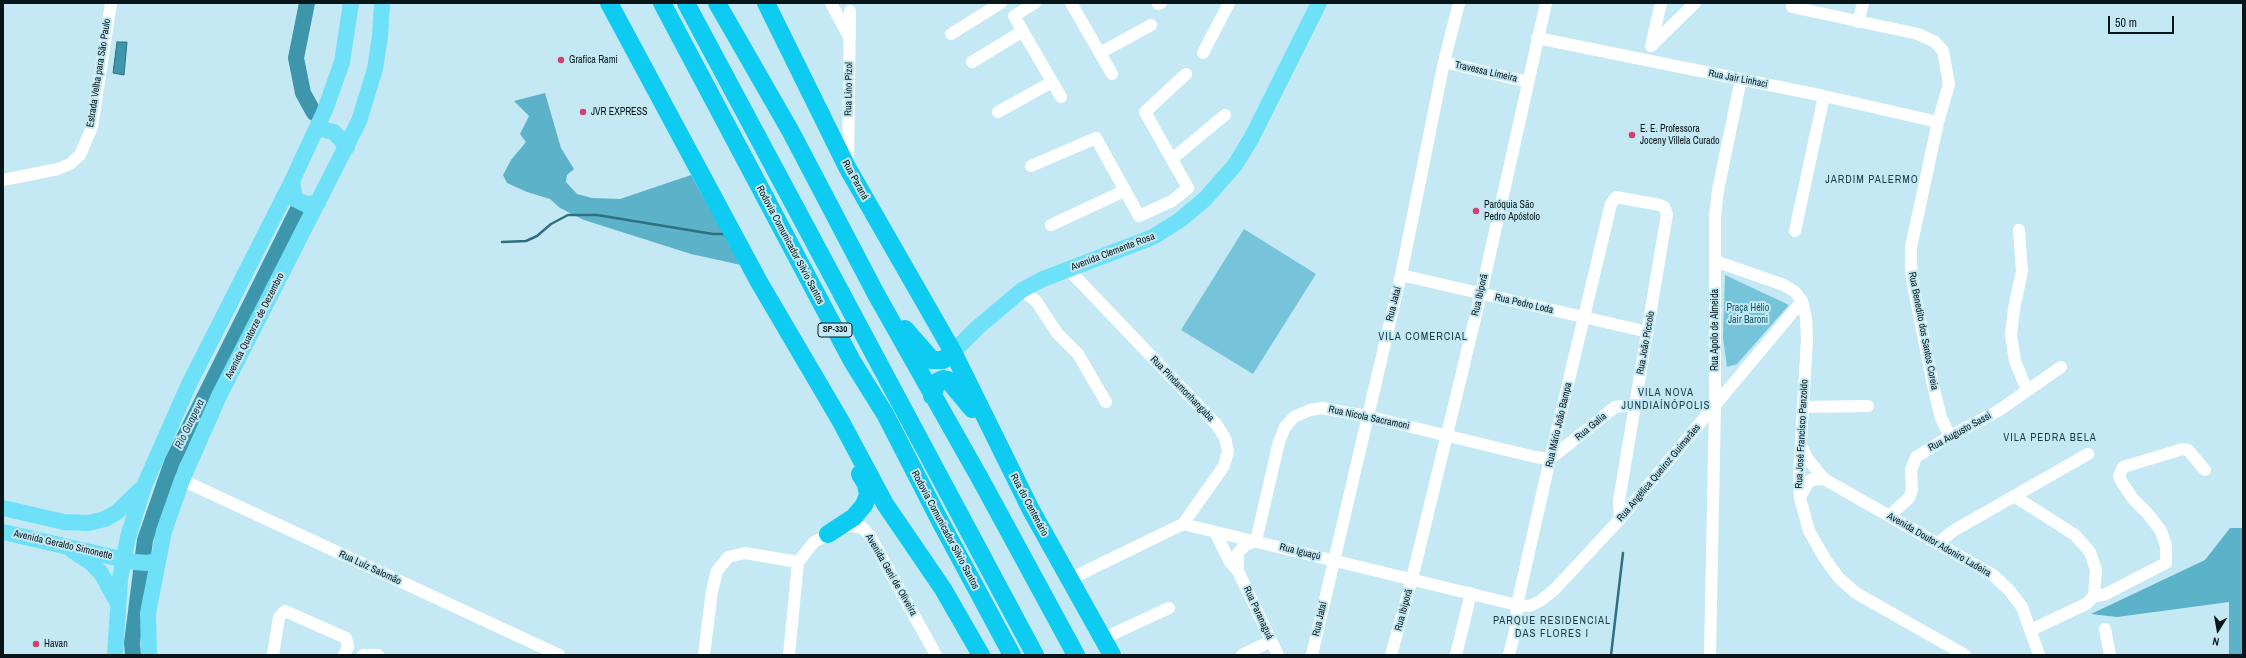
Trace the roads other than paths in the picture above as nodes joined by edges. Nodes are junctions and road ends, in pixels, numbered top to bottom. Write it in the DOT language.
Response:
graph roads {
  1 [pos="111,3"];
  2 [pos="351,3"];
  3 [pos="382,3"];
  4 [pos="609,3"];
  5 [pos="662,3"];
  6 [pos="686,3"];
  7 [pos="766,3"];
  8 [pos="831,3"];
  9 [pos="1001,3"];
  10 [pos="1229,3"];
  11 [pos="1319,3"];
  12 [pos="1459,3"];
  13 [pos="1546,3"];
  14 [pos="1661,3"];
  15 [pos="1695,3"];
  16 [pos="1863,3"];
  17 [pos="725,4"];
  18 [pos="1030,4"];
  19 [pos="1075,4"];
  20 [pos="1792,7"];
  21 [pos="850,11"];
  22 [pos="1858,22"];
  23 [pos="1151,25"];
  24 [pos="1023,31"];
  25 [pos="951,34"];
  26 [pos="849,37"];
  27 [pos="1537,38"];
  28 [pos="1651,46"];
  29 [pos="1100,53"];
  30 [pos="1203,53"];
  31 [pos="1643,61"];
  32 [pos="972,62"];
  33 [pos="1444,62"];
  34 [pos="1112,74"];
  35 [pos="1186,74"];
  36 [pos="1741,79"];
  37 [pos="1052,82"];
  38 [pos="1528,82"];
  39 [pos="1824,96"];
  40 [pos="1060,97"];
  41 [pos="998,112"];
  42 [pos="1225,115"];
  43 [pos="1938,122"];
  44 [pos="317,128"];
  45 [pos="347,147"];
  46 [pos="1172,159"];
  47 [pos="1031,166"];
  48 [pos="848,168"];
  49 [pos="3,180"];
  50 [pos="292,181"];
  51 [pos="1124,191"];
  52 [pos="1616,197"];
  53 [pos="1172,201"];
  54 [pos="318,203"];
  55 [pos="1157,209"];
  56 [pos="1180,220"];
  57 [pos="1051,225"];
  58 [pos="1167,230"];
  59 [pos="1794,230"];
  60 [pos="2019,230"];
  61 [pos="1715,261"];
  62 [pos="1068,269"];
  63 [pos="1401,275"];
  64 [pos="868,276"];
  65 [pos="1022,290"];
  66 [pos="1480,294"];
  67 [pos="1802,301"];
  68 [pos="1584,318"];
  69 [pos="1648,332"];
  70 [pos="953,352"];
  71 [pos="2061,367"];
  72 [pos="2027,390"];
  73 [pos="932,396"];
  74 [pos="1106,402"];
  75 [pos="1635,405"];
  76 [pos="1715,405"];
  77 [pos="1868,406"];
  78 [pos="1803,407"];
  79 [pos="1366,416"];
  80 [pos="840,420"];
  81 [pos="1446,435"];
  82 [pos="1950,436"];
  83 [pos="1801,445"];
  84 [pos="2088,454"];
  85 [pos="1550,459"];
  86 [pos="1006,462"];
  87 [pos="2205,470"];
  88 [pos="1824,479"];
  89 [pos="182,480"];
  90 [pos="144,486"];
  91 [pos="2014,496"];
  92 [pos="1800,498"];
  93 [pos="3,508"];
  94 [pos="1889,516"];
  95 [pos="42,517"];
  96 [pos="1620,519"];
  97 [pos="1183,524"];
  98 [pos="3,532"];
  99 [pos="1215,532"];
  100 [pos="828,534"];
  101 [pos="42,541"];
  102 [pos="1256,541"];
  103 [pos="1938,543"];
  104 [pos="67,546"];
  105 [pos="1333,560"];
  106 [pos="141,561"];
  107 [pos="798,562"];
  108 [pos="1238,571"];
  109 [pos="1070,579"];
  110 [pos="1412,579"];
  111 [pos="1471,593"];
  112 [pos="2094,596"];
  113 [pos="1540,601"];
  114 [pos="117,602"];
  115 [pos="1517,605"];
  116 [pos="1169,608"];
  117 [pos="2104,628"];
  118 [pos="2031,630"];
  119 [pos="1102,639"];
  120 [pos="1271,641"];
  121 [pos="543,652"];
  122 [pos="1311,653"];
  123 [pos="115,655"];
  124 [pos="150,655"];
  125 [pos="273,655"];
  126 [pos="344,655"];
  127 [pos="363,655"];
  128 [pos="378,655"];
  129 [pos="559,655"];
  130 [pos="704,655"];
  131 [pos="789,655"];
  132 [pos="936,655"];
  133 [pos="981,655"];
  134 [pos="1012,655"];
  135 [pos="1035,655"];
  136 [pos="1076,655"];
  137 [pos="1112,655"];
  138 [pos="1242,655"];
  139 [pos="1278,655"];
  140 [pos="1391,655"];
  141 [pos="1456,655"];
  142 [pos="1509,655"];
  143 [pos="1710,655"];
  144 [pos="1964,655"];
  145 [pos="2039,655"];
  146 [pos="2110,655"];
  1 -- 49 [label="street, Estrada Velha para São Paulo"];
  2 -- 44 [label="main road, Avenida Quatorze de Dezembro"];
  3 -- 45 [label="main road, Avenida Quatorze de Dezembro"];
  4 -- 80 [label="highway"];
  5 -- 134 [label="highway, Rodovia Comunicador Silvio Santos / SP-330"];
  6 -- 135 [label="highway, Rodovia Comunicador Silvio Santos / SP-330"];
  7 -- 48 [label="highway, Rua Paraná"];
  8 -- 26 [label="street"];
  9 -- 25 [label="street"];
  10 -- 30 [label="street"];
  11 -- 56 [label="main road, Avenida Clemente Rosa"];
  12 -- 33 [label="street, Rua Jataí"];
  13 -- 27 [label="street, Rua Ibiporã"];
  14 -- 28 [label="street"];
  15 -- 28 [label="street"];
  16 -- 22 [label="street"];
  17 -- 64 [label="highway"];
  18 -- 24 [label="street"];
  19 -- 29 [label="street"];
  20 -- 22 [label="street, Rua Benedito dos Santos Coreia"];
  21 -- 26 [label="street, Rua Lino Pizol"];
  22 -- 43 [label="street, Rua Benedito dos Santos Coreia"];
  23 -- 29 [label="street"];
  24 -- 32 [label="street"];
  24 -- 37 [label="street"];
  26 -- 48 [label="street, Rua Lino Pizol"];
  27 -- 31 [label="street, Rua Jair Linhaci"];
  27 -- 38 [label="street, Rua Ibiporã"];
  28 -- 31 [label="street"];
  29 -- 34 [label="street"];
  31 -- 36 [label="street, Rua Jair Linhaci"];
  33 -- 38 [label="street, Travessa Limeira"];
  33 -- 63 [label="street, Rua Jataí"];
  35 -- 46 [label="street"];
  36 -- 39 [label="street, Rua Jair Linhaci"];
  36 -- 61 [label="street, Rua Apolo de Almeida"];
  37 -- 40 [label="street"];
  37 -- 41 [label="street"];
  38 -- 66 [label="street, Rua Ibiporã"];
  39 -- 43 [label="street, Rua Jair Linhaci"];
  39 -- 59 [label="street"];
  42 -- 46 [label="street"];
  43 -- 82 [label="street, Rua Benedito dos Santos Coreia"];
  44 -- 45 [label="main road"];
  44 -- 50 [label="main road, Avenida Quatorze de Dezembro"];
  45 -- 54 [label="main road, Avenida Quatorze de Dezembro"];
  46 -- 53 [label="street"];
  47 -- 51 [label="street"];
  48 -- 70 [label="highway, Rua Paraná"];
  50 -- 54 [label="main road"];
  50 -- 90 [label="main road, Avenida Quatorze de Dezembro"];
  51 -- 55 [label="street"];
  51 -- 57 [label="street"];
  52 -- 68 [label="street, Rua Mário João Bampa"];
  52 -- 69 [label="street, Rua João Piccolo"];
  53 -- 55 [label="street"];
  53 -- 56 [label="street"];
  54 -- 89 [label="main road, Avenida Quatorze de Dezembro"];
  55 -- 58 [label="street"];
  56 -- 58 [label="main road, Avenida Clemente Rosa"];
  58 -- 62 [label="main road, Avenida Clemente Rosa"];
  60 -- 72 [label="street"];
  61 -- 67 [label="street"];
  61 -- 76 [label="street, Rua Apolo de Almeida"];
  62 -- 65 [label="main road, Avenida Clemente Rosa"];
  62 -- 97 [label="street, Rua Pindamonhangaba"];
  63 -- 66 [label="street, Rua Pedro Loda"];
  63 -- 79 [label="street, Rua Jataí"];
  64 -- 70 [label="highway"];
  64 -- 73 [label="highway"];
  65 -- 70 [label="main road, Avenida Clemente Rosa"];
  65 -- 74 [label="street"];
  66 -- 68 [label="street, Rua Pedro Loda"];
  66 -- 81 [label="street, Rua Ibiporã"];
  67 -- 76 [label="street, Rua Angélica Queiroz Guimarães"];
  67 -- 78 [label="street, Rua José Francisco Panzoldo"];
  68 -- 69 [label="street, Rua Pedro Loda"];
  68 -- 85 [label="street, Rua Mário João Bampa"];
  69 -- 75 [label="street, Rua João Piccolo"];
  70 -- 86 [label="highway, Rua do Centenário"];
  71 -- 72 [label="street, Rua Augusto Sassi"];
  72 -- 82 [label="street, Rua Augusto Sassi"];
  73 -- 86 [label="highway"];
  73 -- 136 [label="highway"];
  75 -- 85 [label="street, Rua Galia"];
  75 -- 96 [label="street, Rua João Piccolo"];
  76 -- 96 [label="street, Rua Angélica Queiroz Guimarães"];
  76 -- 143 [label="street, Rua Apolo de Almeida"];
  77 -- 78 [label="street"];
  78 -- 83 [label="street, Rua José Francisco Panzoldo"];
  79 -- 81 [label="street, Rua Nicola Sacramoni"];
  79 -- 102 [label="street, Rua Nicola Sacramoni"];
  79 -- 105 [label="street, Rua Jataí"];
  80 -- 100 [label="highway"];
  80 -- 133 [label="highway"];
  81 -- 85 [label="street, Rua Nicola Sacramoni"];
  81 -- 110 [label="street, Rua Ibiporã"];
  82 -- 94 [label="street, Rua Augusto Sassi"];
  83 -- 88 [label="street, Avenida Doutor Adoniro Ladeira"];
  83 -- 92 [label="street, Rua José Francisco Panzoldo"];
  84 -- 91 [label="street"];
  85 -- 115 [label="street, Rua Mário João Bampa"];
  86 -- 109 [label="highway, Rua do Centenário"];
  87 -- 112 [label="street"];
  88 -- 92 [label="street"];
  88 -- 94 [label="street, Avenida Doutor Adoniro Ladeira"];
  89 -- 106 [label="main road, Avenida Quatorze de Dezembro"];
  89 -- 121 [label="street, Rua Luíz Salomão"];
  90 -- 95 [label="main road"];
  90 -- 106 [label="main road, Avenida Quatorze de Dezembro"];
  91 -- 103 [label="street"];
  91 -- 112 [label="street"];
  92 -- 144 [label="street, Rua José Francisco Panzoldo"];
  93 -- 95 [label="main road"];
  94 -- 103 [label="street, Avenida Doutor Adoniro Ladeira"];
  95 -- 101 [label="main road"];
  96 -- 113 [label="street, Rua Angélica Queiroz Guimarães"];
  97 -- 99 [label="street, Rua Iguaçú"];
  97 -- 109 [label="street"];
  98 -- 101 [label="main road, Avenida Geraldo Simonette"];
  99 -- 102 [label="street, Rua Iguaçú"];
  99 -- 108 [label="street, Rua Paranaguá"];
  100 -- 107 [label="street"];
  100 -- 132 [label="street, Avenida Geni de Oliveira"];
  101 -- 104 [label="main road, Avenida Geraldo Simonette"];
  102 -- 105 [label="street, Rua Iguaçú"];
  102 -- 108 [label="street, Rua Paranaguá"];
  103 -- 118 [label="street, Avenida Doutor Adoniro Ladeira"];
  104 -- 106 [label="main road, Avenida Geraldo Simonette"];
  104 -- 114 [label="main road"];
  105 -- 110 [label="street, Rua Iguaçú"];
  105 -- 122 [label="street, Rua Jataí"];
  106 -- 114 [label="main road, Avenida Quatorze de Dezembro"];
  106 -- 124 [label="main road, Avenida Quatorze de Dezembro"];
  107 -- 130 [label="street"];
  107 -- 131 [label="street"];
  108 -- 120 [label="street, Rua Paranaguá"];
  109 -- 119 [label="highway, Rua do Centenário"];
  110 -- 111 [label="street, Rua Iguaçú"];
  110 -- 140 [label="street, Rua Ibiporã"];
  111 -- 115 [label="street, Rua Iguaçú"];
  111 -- 141 [label="street"];
  112 -- 118 [label="street"];
  113 -- 115 [label="street, Rua Iguaçú"];
  114 -- 123 [label="main road, Avenida Quatorze de Dezembro"];
  115 -- 142 [label="street, Rua Mário João Bampa"];
  116 -- 119 [label="street"];
  117 -- 146 [label="street"];
  118 -- 145 [label="street, Avenida Doutor Adoniro Ladeira"];
  119 -- 137 [label="highway, Rua do Centenário"];
  120 -- 138 [label="street"];
  120 -- 139 [label="street, Rua Paranaguá"];
  121 -- 129 [label="street, Rua Luíz Salomão"];
  125 -- 126 [label="street"];
  127 -- 128 [label="street"];
}
